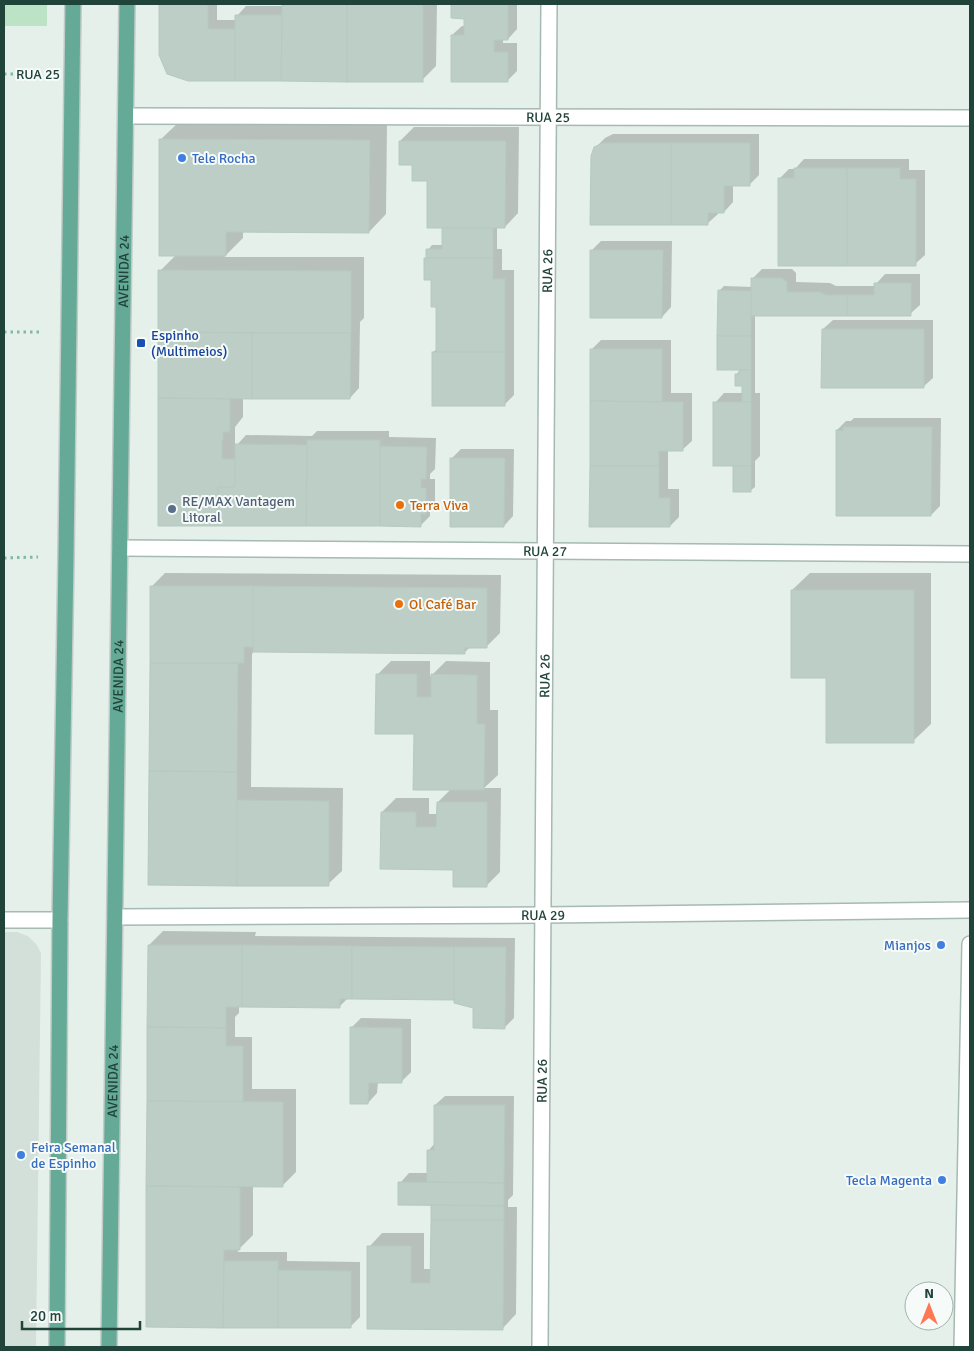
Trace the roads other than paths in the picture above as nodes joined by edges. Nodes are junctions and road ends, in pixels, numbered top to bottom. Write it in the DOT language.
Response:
graph roads {
  1 [pos="73,4"];
  2 [pos="127,4"];
  3 [pos="549,4"];
  4 [pos="126,116"];
  5 [pos="549,117"];
  6 [pos="970,118"];
  7 [pos="120,548"];
  8 [pos="544,551"];
  9 [pos="970,554"];
  10 [pos="970,910"];
  11 [pos="543,915"];
  12 [pos="115,917"];
  13 [pos="4,920"];
  14 [pos="60,920"];
  15 [pos="970,944"];
  16 [pos="57,1347"];
  17 [pos="109,1347"];
  18 [pos="540,1347"];
  19 [pos="962,1347"];
  1 -- 14 [label="main road"];
  2 -- 4 [label="main road, AVENIDA 24"];
  3 -- 5 [label="street, RUA 26"];
  4 -- 5 [label="street, RUA 25"];
  4 -- 7 [label="main road, AVENIDA 24"];
  5 -- 6 [label="street, RUA 25"];
  5 -- 8 [label="street, RUA 26"];
  7 -- 8 [label="street, RUA 27"];
  7 -- 12 [label="main road, AVENIDA 24"];
  8 -- 9 [label="street, RUA 27"];
  8 -- 11 [label="street, RUA 26"];
  10 -- 11 [label="street, RUA 29"];
  11 -- 12 [label="street, RUA 29"];
  11 -- 18 [label="street, RUA 26"];
  12 -- 17 [label="main road, AVENIDA 24"];
  13 -- 14 [label="street"];
  14 -- 16 [label="main road"];
  15 -- 19 [label="street"];
}
